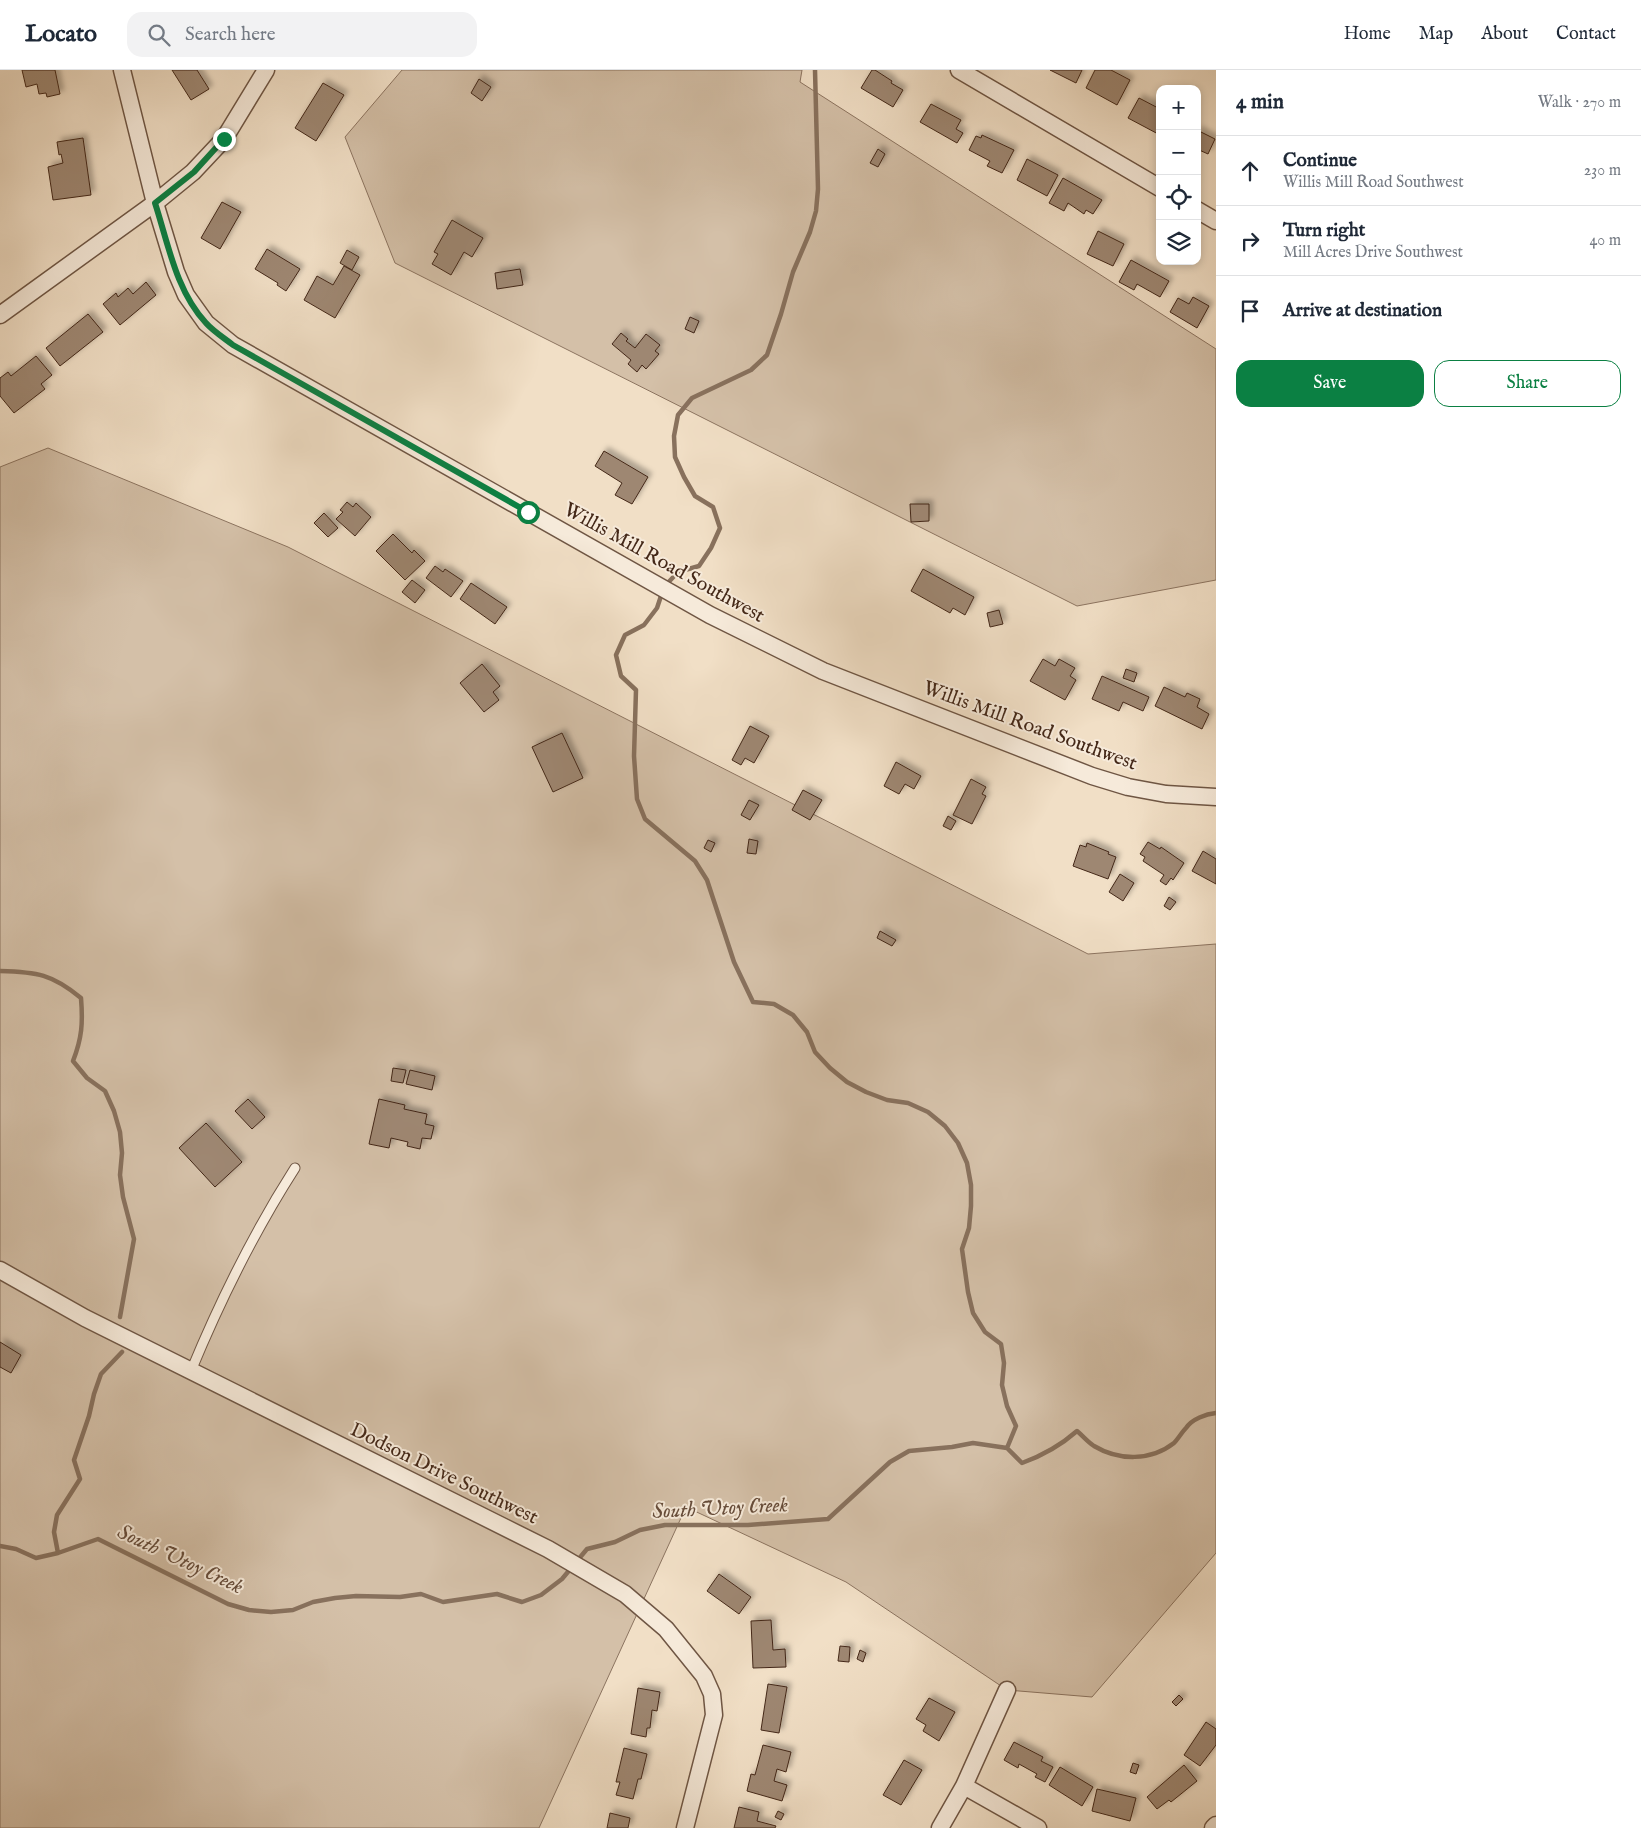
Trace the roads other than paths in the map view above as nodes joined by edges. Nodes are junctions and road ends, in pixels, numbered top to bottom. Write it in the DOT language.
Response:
graph roads {
  1 [pos="122,70"];
  2 [pos="266,70"];
  3 [pos="959,70"];
  4 [pos="1156,186"];
  5 [pos="155,203"];
  6 [pos="1201,212"];
  7 [pos="1216,221"];
  8 [pos="0,315"];
  9 [pos="1216,797"];
  10 [pos="295,1168"];
  11 [pos="0,1270"];
  12 [pos="191,1371"];
  13 [pos="1006,1690"];
  14 [pos="964,1786"];
  15 [pos="1216,1825"];
  16 [pos="684,1828"];
  17 [pos="940,1828"];
  18 [pos="1038,1828"];
  19 [pos="1213,1828"];
  1 -- 5 [label="street, Willis Mill Road Southwest"];
  2 -- 5 [label="street"];
  3 -- 4 [label="street"];
  5 -- 8 [label="street"];
  5 -- 9 [label="street, Willis Mill Road Southwest"];
  6 -- 7 [label="street"];
  10 -- 12 [label="lane"];
  11 -- 12 [label="street, Dodson Drive Southwest"];
  12 -- 16 [label="street, Dodson Drive Southwest"];
  13 -- 14 [label="street"];
  14 -- 17 [label="street"];
  14 -- 18 [label="street"];
  15 -- 19 [label="street"];
}
